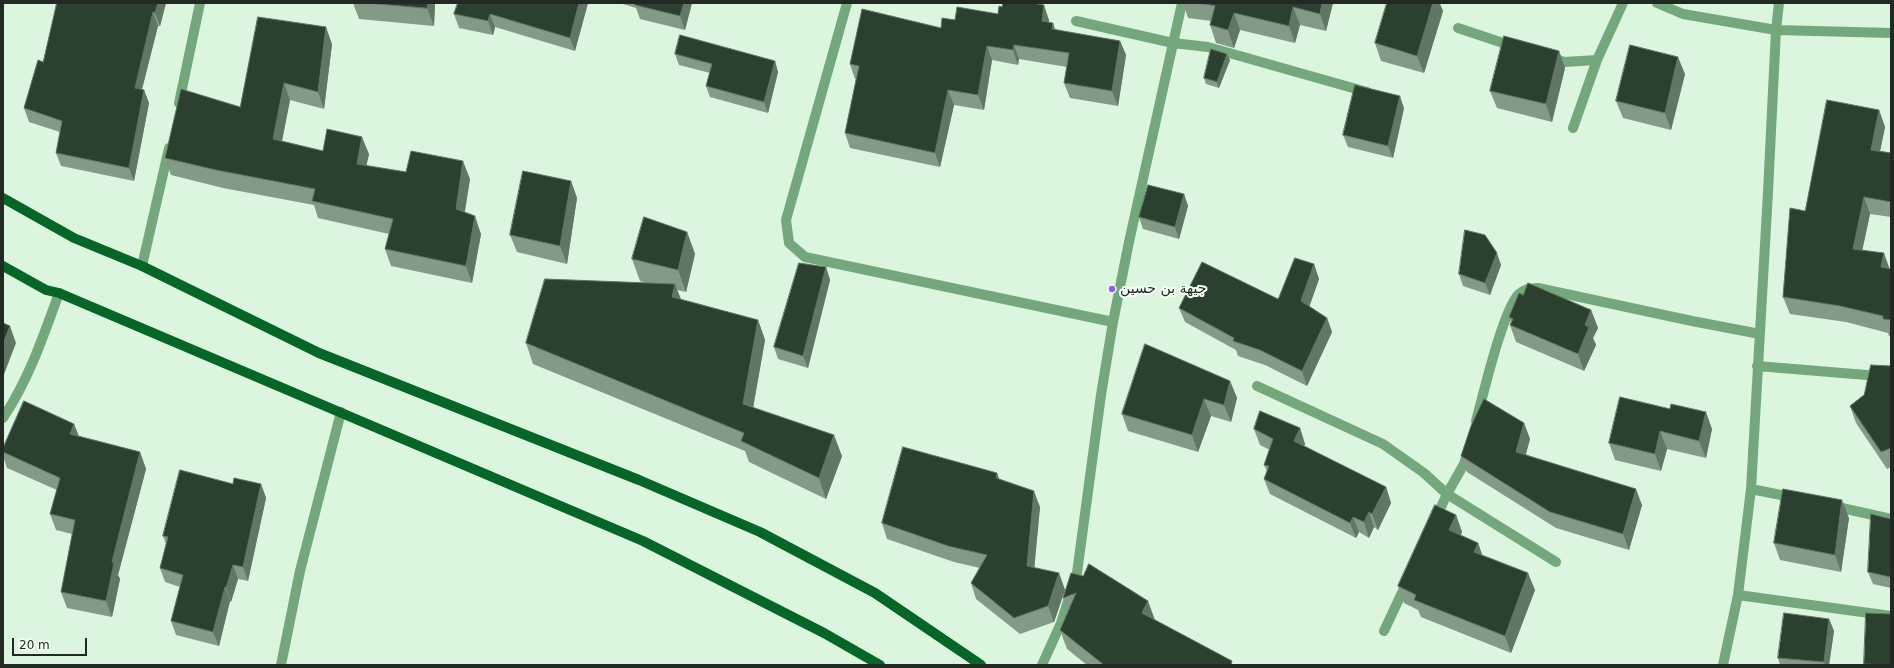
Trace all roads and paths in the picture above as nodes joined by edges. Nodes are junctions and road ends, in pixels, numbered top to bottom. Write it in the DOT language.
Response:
graph roads {
  1 [pos="200,3"];
  2 [pos="847,3"];
  3 [pos="1182,3"];
  4 [pos="1623,3"];
  5 [pos="1657,3"];
  6 [pos="1779,3"];
  7 [pos="1076,21"];
  8 [pos="1458,28"];
  9 [pos="1776,30"];
  10 [pos="1891,33"];
  11 [pos="1173,43"];
  12 [pos="1528,51"];
  13 [pos="1542,55"];
  14 [pos="1597,60"];
  15 [pos="1368,92"];
  16 [pos="177,110"];
  17 [pos="1573,128"];
  18 [pos="171,140"];
  19 [pos="3,198"];
  20 [pos="3,266"];
  21 [pos="142,266"];
  22 [pos="59,293"];
  23 [pos="1113,322"];
  24 [pos="1760,334"];
  25 [pos="1757,366"];
  26 [pos="1891,377"];
  27 [pos="1257,386"];
  28 [pos="341,412"];
  29 [pos="3,418"];
  30 [pos="1751,489"];
  31 [pos="1447,494"];
  32 [pos="1805,500"];
  33 [pos="1821,504"];
  34 [pos="1891,519"];
  35 [pos="1431,530"];
  36 [pos="1556,562"];
  37 [pos="1411,574"];
  38 [pos="1738,595"];
  39 [pos="1891,616"];
  40 [pos="1384,631"];
  41 [pos="281,665"];
  42 [pos="880,665"];
  43 [pos="981,665"];
  44 [pos="1042,665"];
  45 [pos="1723,665"];
  1 -- 16 [label="street"];
  2 -- 23 [label="street"];
  3 -- 11 [label="street"];
  4 -- 14 [label="street"];
  5 -- 9 [label="street"];
  6 -- 9 [label="street"];
  7 -- 11 [label="street"];
  8 -- 12 [label="street"];
  9 -- 10 [label="street"];
  9 -- 24 [label="street"];
  11 -- 15 [label="street"];
  11 -- 23 [label="street"];
  13 -- 14 [label="street"];
  14 -- 17 [label="street"];
  18 -- 21 [label="street"];
  19 -- 21 [label="main road"];
  20 -- 22 [label="main road"];
  21 -- 43 [label="main road"];
  22 -- 28 [label="main road"];
  22 -- 29 [label="street"];
  23 -- 44 [label="street"];
  24 -- 25 [label="street"];
  24 -- 31 [label="street"];
  25 -- 26 [label="street"];
  25 -- 30 [label="street"];
  27 -- 31 [label="street"];
  28 -- 41 [label="street"];
  28 -- 42 [label="main road"];
  30 -- 32 [label="street"];
  30 -- 38 [label="street"];
  31 -- 35 [label="street"];
  31 -- 36 [label="street"];
  33 -- 34 [label="street"];
  37 -- 40 [label="street"];
  38 -- 39 [label="street"];
  38 -- 45 [label="street"];
}
